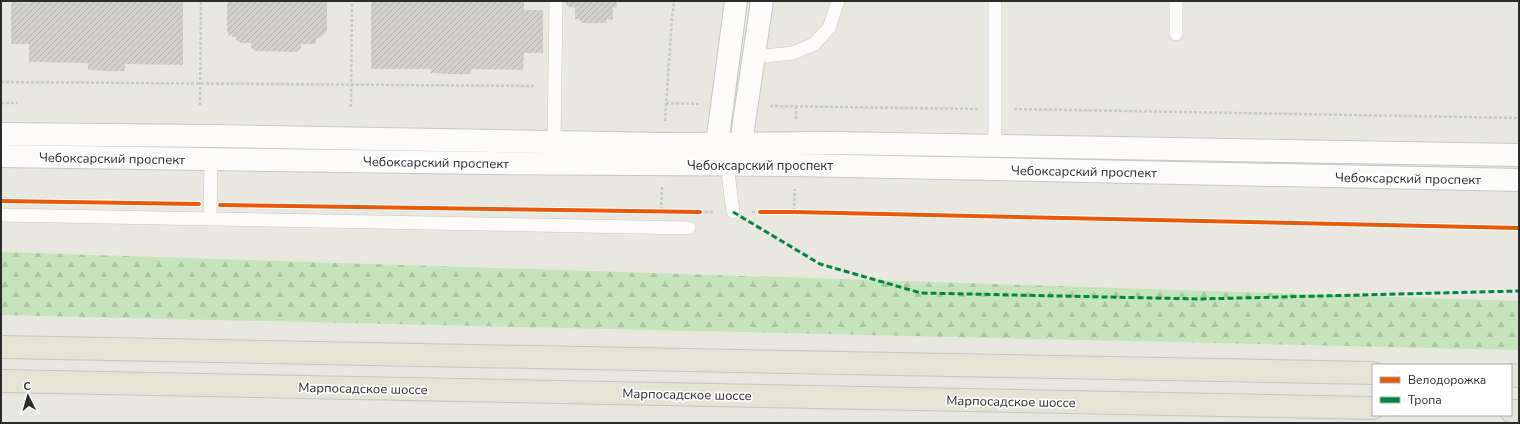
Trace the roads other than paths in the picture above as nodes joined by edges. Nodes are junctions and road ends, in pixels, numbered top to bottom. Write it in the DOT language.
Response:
graph roads {
  1 [pos="556,1"];
  2 [pos="736,1"];
  3 [pos="762,1"];
  4 [pos="838,1"];
  5 [pos="995,1"];
  6 [pos="1176,1"];
  7 [pos="1176,34"];
  8 [pos="754,57"];
  9 [pos="1,134"];
  10 [pos="554,142"];
  11 [pos="741,143"];
  12 [pos="717,144"];
  13 [pos="995,145"];
  14 [pos="1519,155"];
  15 [pos="1,156"];
  16 [pos="211,160"];
  17 [pos="727,165"];
  18 [pos="1519,180"];
  19 [pos="733,212"];
  20 [pos="1,215"];
  21 [pos="210,219"];
  22 [pos="689,228"];
  23 [pos="1,347"];
  24 [pos="1372,373"];
  25 [pos="1,381"];
  26 [pos="1372,408"];
  1 -- 10 [label="lane"];
  2 -- 12 [label="street"];
  3 -- 8 [label="street"];
  4 -- 8 [label="lane"];
  5 -- 13 [label="lane"];
  6 -- 7 [label="lane"];
  8 -- 11 [label="street"];
  9 -- 10 [label="street, Чебоксарский проспект"];
  10 -- 12 [label="street, Чебоксарский проспект"];
  11 -- 12 [label="street, Чебоксарский проспект"];
  11 -- 13 [label="street, Чебоксарский проспект"];
  11 -- 17 [label="street"];
  12 -- 17 [label="street"];
  13 -- 14 [label="street, Чебоксарский проспект"];
  15 -- 16 [label="street, Чебоксарский проспект"];
  16 -- 17 [label="street, Чебоксарский проспект"];
  16 -- 21 [label="lane"];
  17 -- 18 [label="street, Чебоксарский проспект"];
  17 -- 19 [label="lane"];
  20 -- 21 [label="lane"];
  21 -- 22 [label="lane"];
  23 -- 24 [label="main road"];
  25 -- 26 [label="main road, Марпосадское шоссе"];
}
